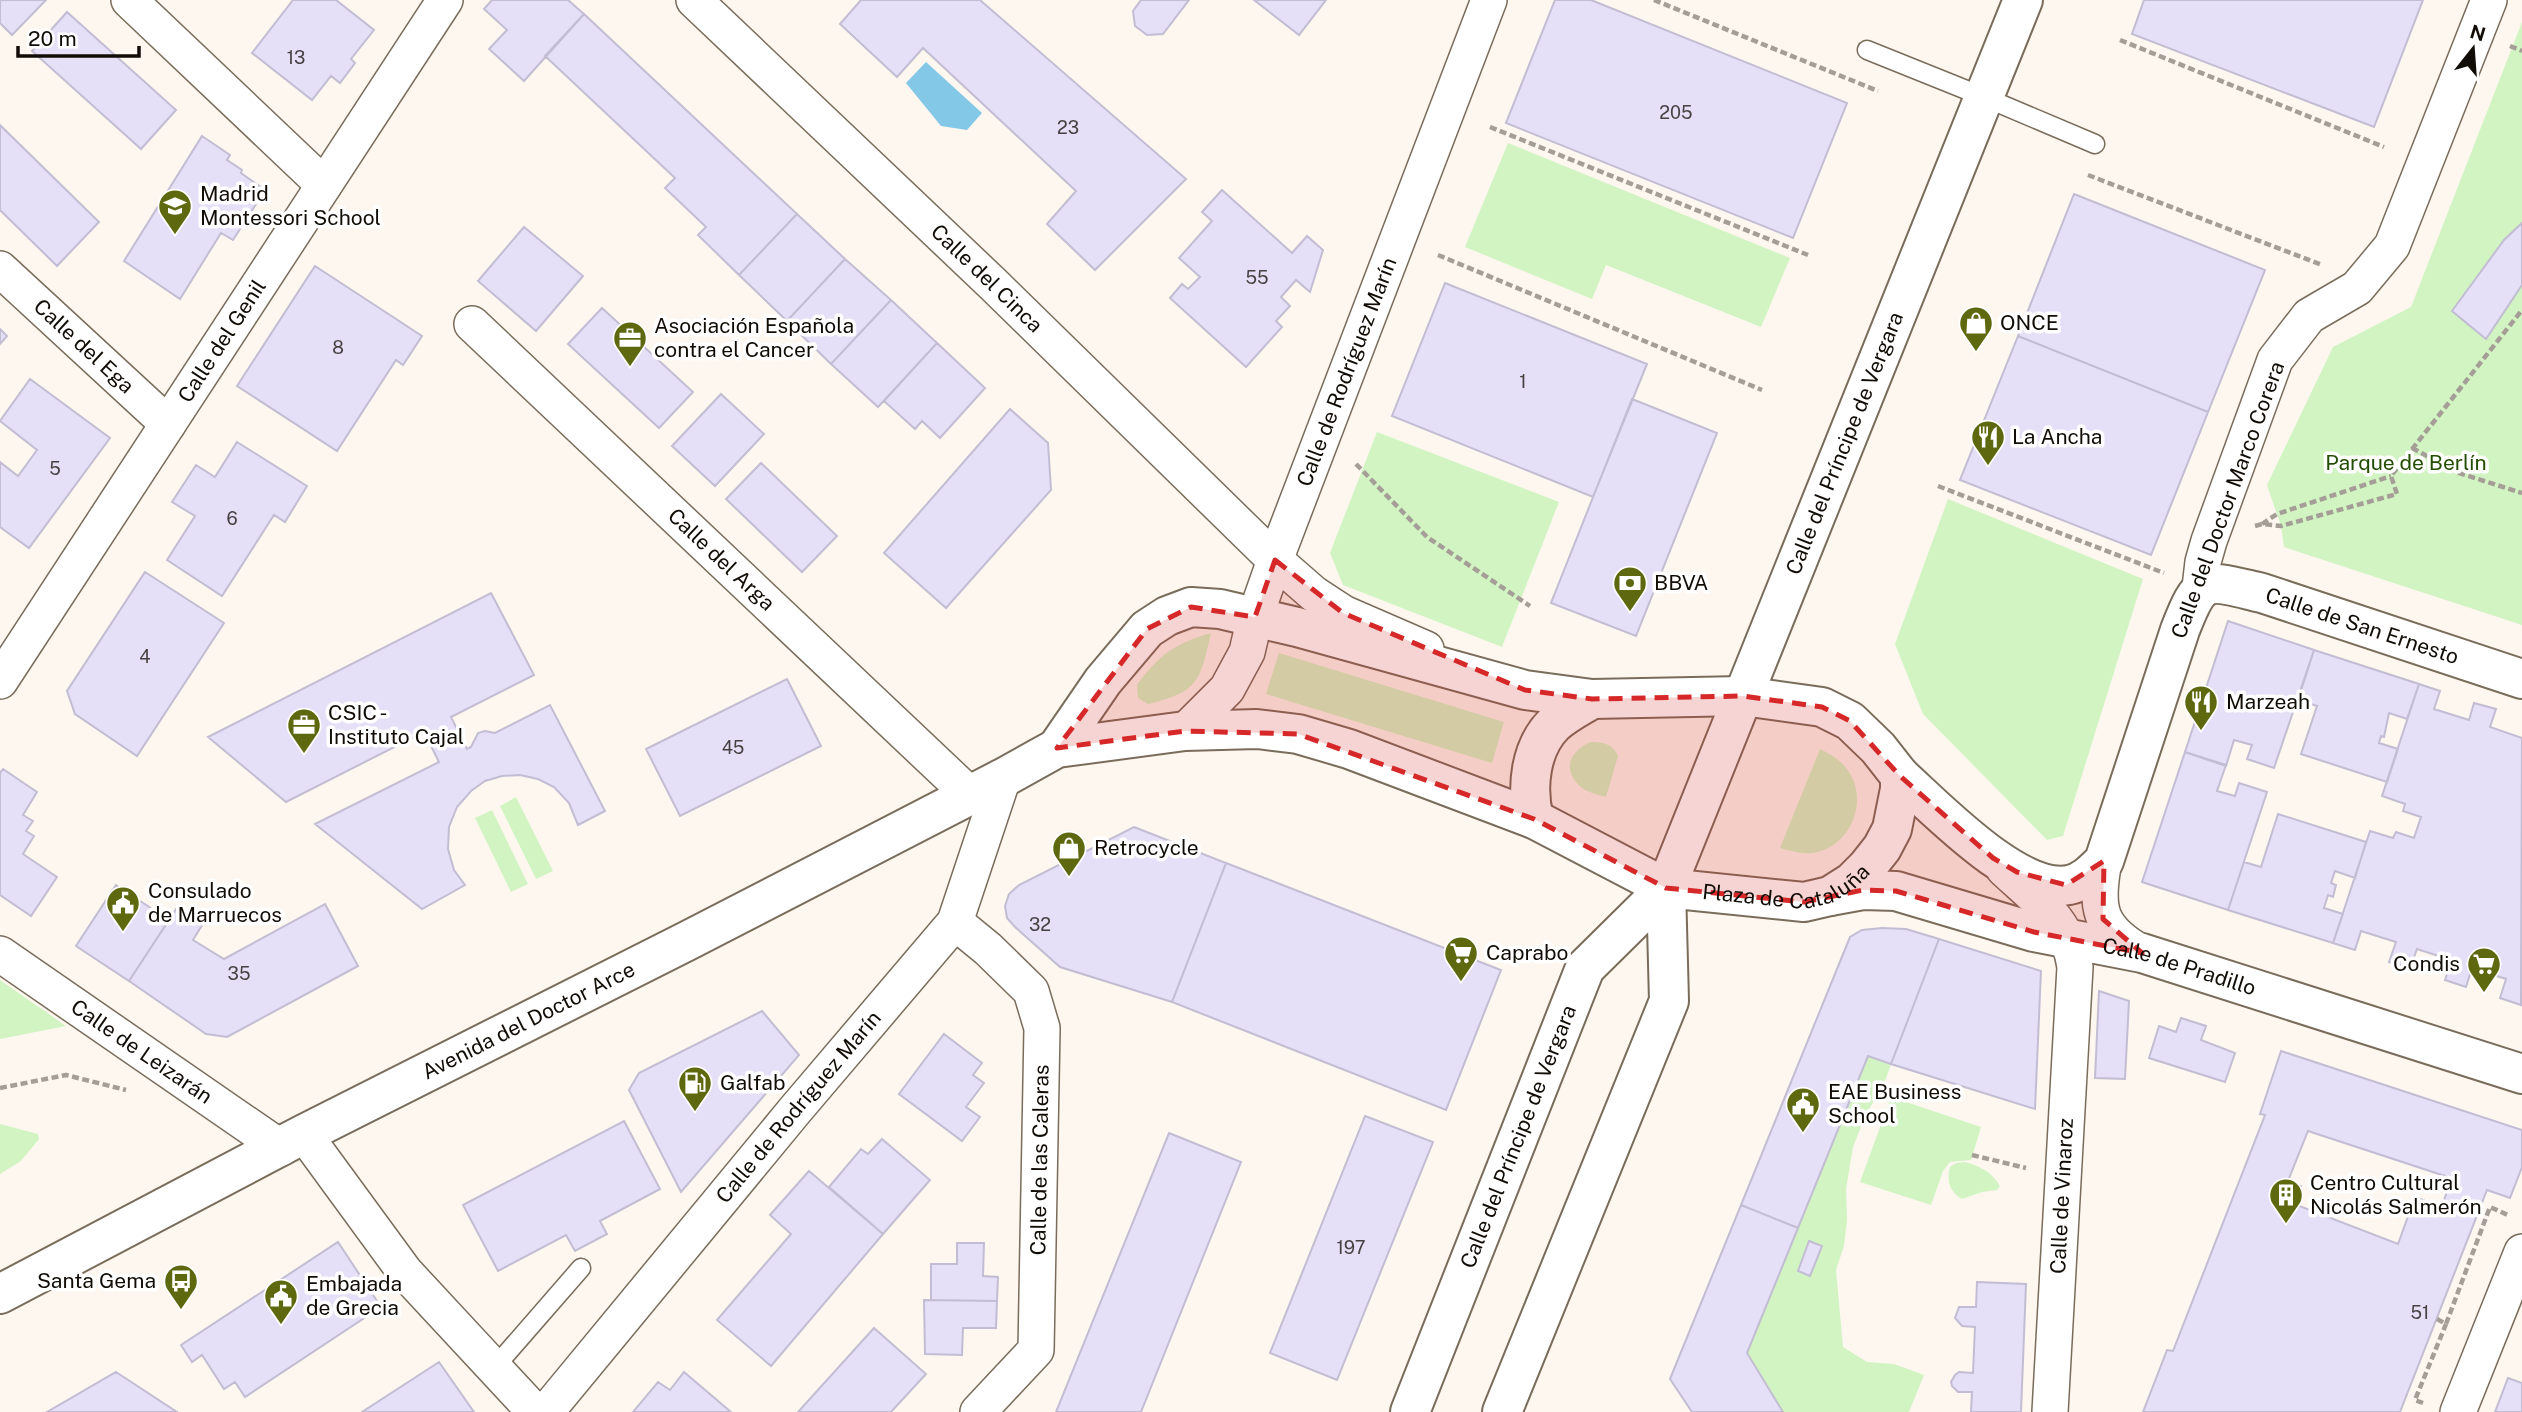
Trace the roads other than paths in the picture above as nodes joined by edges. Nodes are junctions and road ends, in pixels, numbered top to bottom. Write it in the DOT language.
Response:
graph roads {
  1 [pos="129,0"];
  2 [pos="445,0"];
  3 [pos="694,0"];
  4 [pos="1489,0"];
  5 [pos="2023,0"];
  6 [pos="2489,0"];
  7 [pos="1867,50"];
  8 [pos="1984,96"];
  9 [pos="2095,144"];
  10 [pos="324,185"];
  11 [pos="0,269"];
  12 [pos="472,324"];
  13 [pos="168,424"];
  14 [pos="1275,560"];
  15 [pos="2200,588"];
  16 [pos="1255,617"];
  17 [pos="2522,678"];
  18 [pos="0,681"];
  19 [pos="1506,684"];
  20 [pos="1743,696"];
  21 [pos="1592,699"];
  22 [pos="1185,731"];
  23 [pos="1057,748"];
  24 [pos="1900,776"];
  25 [pos="986,787"];
  26 [pos="1534,819"];
  27 [pos="1993,858"];
  28 [pos="2104,861"];
  29 [pos="1665,888"];
  30 [pos="1830,896"];
  31 [pos="955,922"];
  32 [pos="2069,939"];
  33 [pos="2142,953"];
  34 [pos="0,954"];
  35 [pos="2522,1074"];
  36 [pos="293,1141"];
  37 [pos="2522,1252"];
  38 [pos="581,1268"];
  39 [pos="0,1294"];
  40 [pos="2508,1317"];
  41 [pos="494,1368"];
  42 [pos="535,1412"];
  43 [pos="546,1412"];
  44 [pos="978,1412"];
  45 [pos="1410,1412"];
  46 [pos="1502,1412"];
  47 [pos="2050,1412"];
  48 [pos="2458,1412"];
  1 -- 10 [label="street"];
  2 -- 10 [label="street, Calle del Genil"];
  3 -- 14 [label="street, Calle del Cinca"];
  4 -- 14 [label="street, Calle de Rodríguez Marín"];
  5 -- 8 [label="street, Calle del Príncipe de Vergara"];
  6 -- 15 [label="street, Calle del Doctor Marco Corera"];
  7 -- 8 [label="lane"];
  8 -- 9 [label="lane"];
  8 -- 20 [label="street, Calle del Príncipe de Vergara"];
  10 -- 13 [label="street, Calle del Genil"];
  11 -- 13 [label="street, Calle del Ega"];
  12 -- 25 [label="street, Calle del Arga"];
  13 -- 18 [label="street, Calle del Genil"];
  14 -- 16 [label="street, Calle de Rodríguez Marín"];
  14 -- 19 [label="street"];
  15 -- 17 [label="street, Calle de San Ernesto"];
  15 -- 28 [label="street, Calle del Doctor Marco Corera"];
  16 -- 19 [label="street"];
  16 -- 22 [label="street, Calle de Rodríguez Marín"];
  16 -- 23 [label="street, Avenida del Doctor Arce"];
  19 -- 21 [label="street"];
  20 -- 21 [label="street"];
  20 -- 24 [label="street"];
  20 -- 29 [label="street, Calle del Príncipe de Vergara"];
  21 -- 26 [label="street"];
  22 -- 23 [label="street, Avenida del Doctor Arce"];
  22 -- 26 [label="street, Plaza de Cataluña"];
  23 -- 25 [label="street, Avenida del Doctor Arce"];
  24 -- 27 [label="street"];
  24 -- 30 [label="street, Plaza de Cataluña"];
  25 -- 31 [label="street, Calle de Rodríguez Marín"];
  25 -- 36 [label="street, Avenida del Doctor Arce"];
  26 -- 29 [label="street, Plaza de Cataluña"];
  27 -- 28 [label="street"];
  27 -- 32 [label="street"];
  28 -- 33 [label="street, Calle del Doctor Marco Corera"];
  29 -- 30 [label="street, Plaza de Cataluña"];
  29 -- 45 [label="street, Calle del Príncipe de Vergara"];
  29 -- 46 [label="street, Calle del Príncipe de Vergara"];
  30 -- 32 [label="street, Calle de Pradillo"];
  31 -- 43 [label="street, Calle de Rodríguez Marín"];
  31 -- 44 [label="street, Calle de las Caleras"];
  32 -- 33 [label="street, Calle de Pradillo"];
  32 -- 47 [label="street, Calle de Vinaroz"];
  33 -- 35 [label="street, Calle de Pradillo"];
  34 -- 36 [label="street, Calle de Leizarán"];
  36 -- 39 [label="street, Avenida del Doctor Arce"];
  36 -- 41 [label="street, Calle de Leizarán"];
  37 -- 40 [label="street"];
  38 -- 41 [label="lane"];
  40 -- 48 [label="street"];
  41 -- 42 [label="street, Calle de Leizarán"];
}
